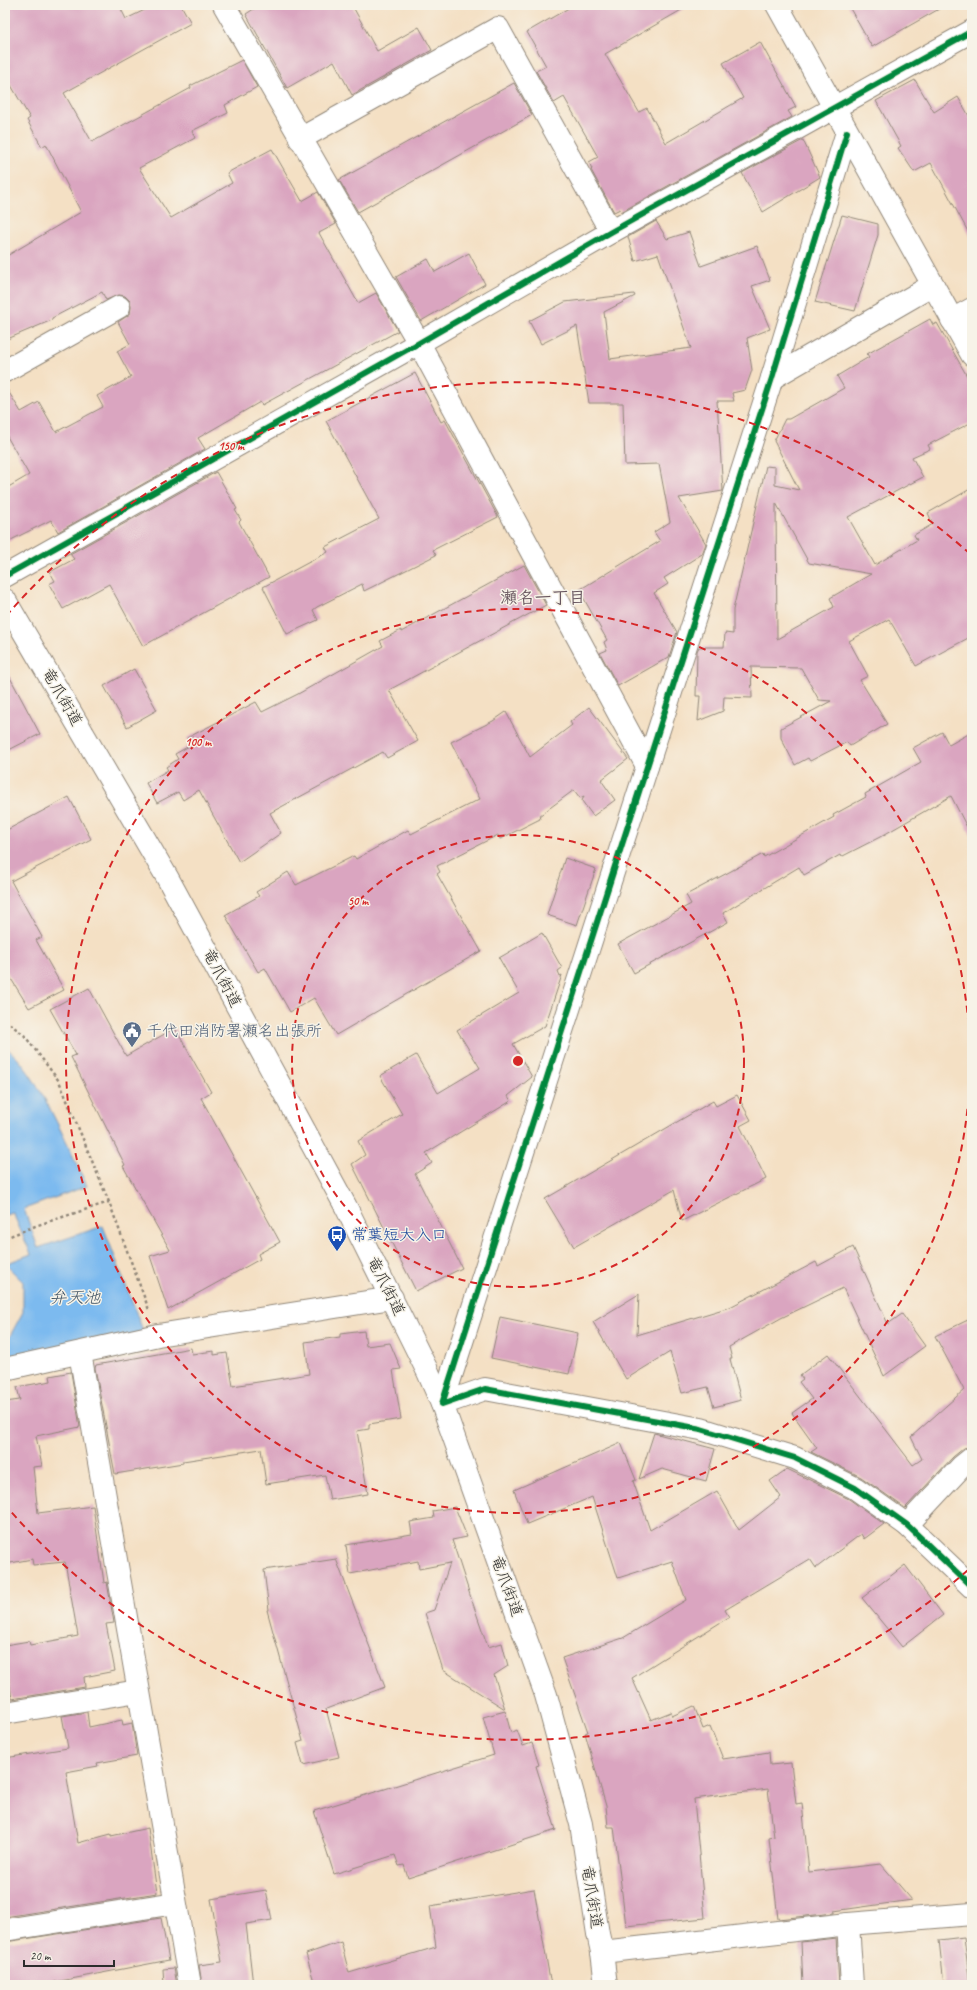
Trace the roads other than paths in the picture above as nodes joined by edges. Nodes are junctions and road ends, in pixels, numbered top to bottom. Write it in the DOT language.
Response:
graph roads {
  1 [pos="224,5"];
  2 [pos="777,5"];
  3 [pos="972,31"];
  4 [pos="835,108"];
  5 [pos="847,132"];
  6 [pos="300,139"];
  7 [pos="611,232"];
  8 [pos="933,285"];
  9 [pos="119,307"];
  10 [pos="972,309"];
  11 [pos="952,320"];
  12 [pos="419,343"];
  13 [pos="972,355"];
  14 [pos="5,371"];
  15 [pos="772,378"];
  16 [pos="5,576"];
  17 [pos="5,600"];
  18 [pos="647,766"];
  19 [pos="392,1298"];
  20 [pos="80,1353"];
  21 [pos="5,1369"];
  22 [pos="442,1404"];
  23 [pos="972,1458"];
  24 [pos="907,1526"];
  25 [pos="972,1587"];
  26 [pos="138,1690"];
  27 [pos="5,1714"];
  28 [pos="175,1903"];
  29 [pos="972,1914"];
  30 [pos="848,1924"];
  31 [pos="5,1930"];
  32 [pos="602,1952"];
  33 [pos="190,1985"];
  34 [pos="606,1985"];
  35 [pos="852,1985"];
  1 -- 6 [label="street"];
  2 -- 4 [label="street"];
  3 -- 4 [label="street"];
  4 -- 5 [label="street"];
  4 -- 7 [label="street"];
  5 -- 8 [label="street"];
  5 -- 15 [label="street"];
  6 -- 7 [label="street"];
  6 -- 12 [label="street"];
  7 -- 12 [label="street"];
  8 -- 11 [label="street"];
  8 -- 15 [label="street"];
  9 -- 14 [label="street"];
  10 -- 11 [label="street"];
  11 -- 13 [label="street"];
  12 -- 16 [label="street"];
  12 -- 18 [label="street"];
  15 -- 18 [label="street"];
  17 -- 19 [label="street, 竜爪街道"];
  18 -- 22 [label="street"];
  19 -- 20 [label="street"];
  19 -- 22 [label="street, 竜爪街道"];
  20 -- 21 [label="street"];
  20 -- 26 [label="street"];
  22 -- 24 [label="street"];
  22 -- 32 [label="street, 竜爪街道"];
  23 -- 24 [label="street"];
  24 -- 25 [label="street"];
  26 -- 27 [label="street"];
  26 -- 28 [label="street"];
  28 -- 31 [label="street"];
  28 -- 33 [label="street"];
  29 -- 30 [label="street"];
  30 -- 32 [label="street"];
  30 -- 35 [label="street"];
  32 -- 34 [label="street, 竜爪街道"];
}
